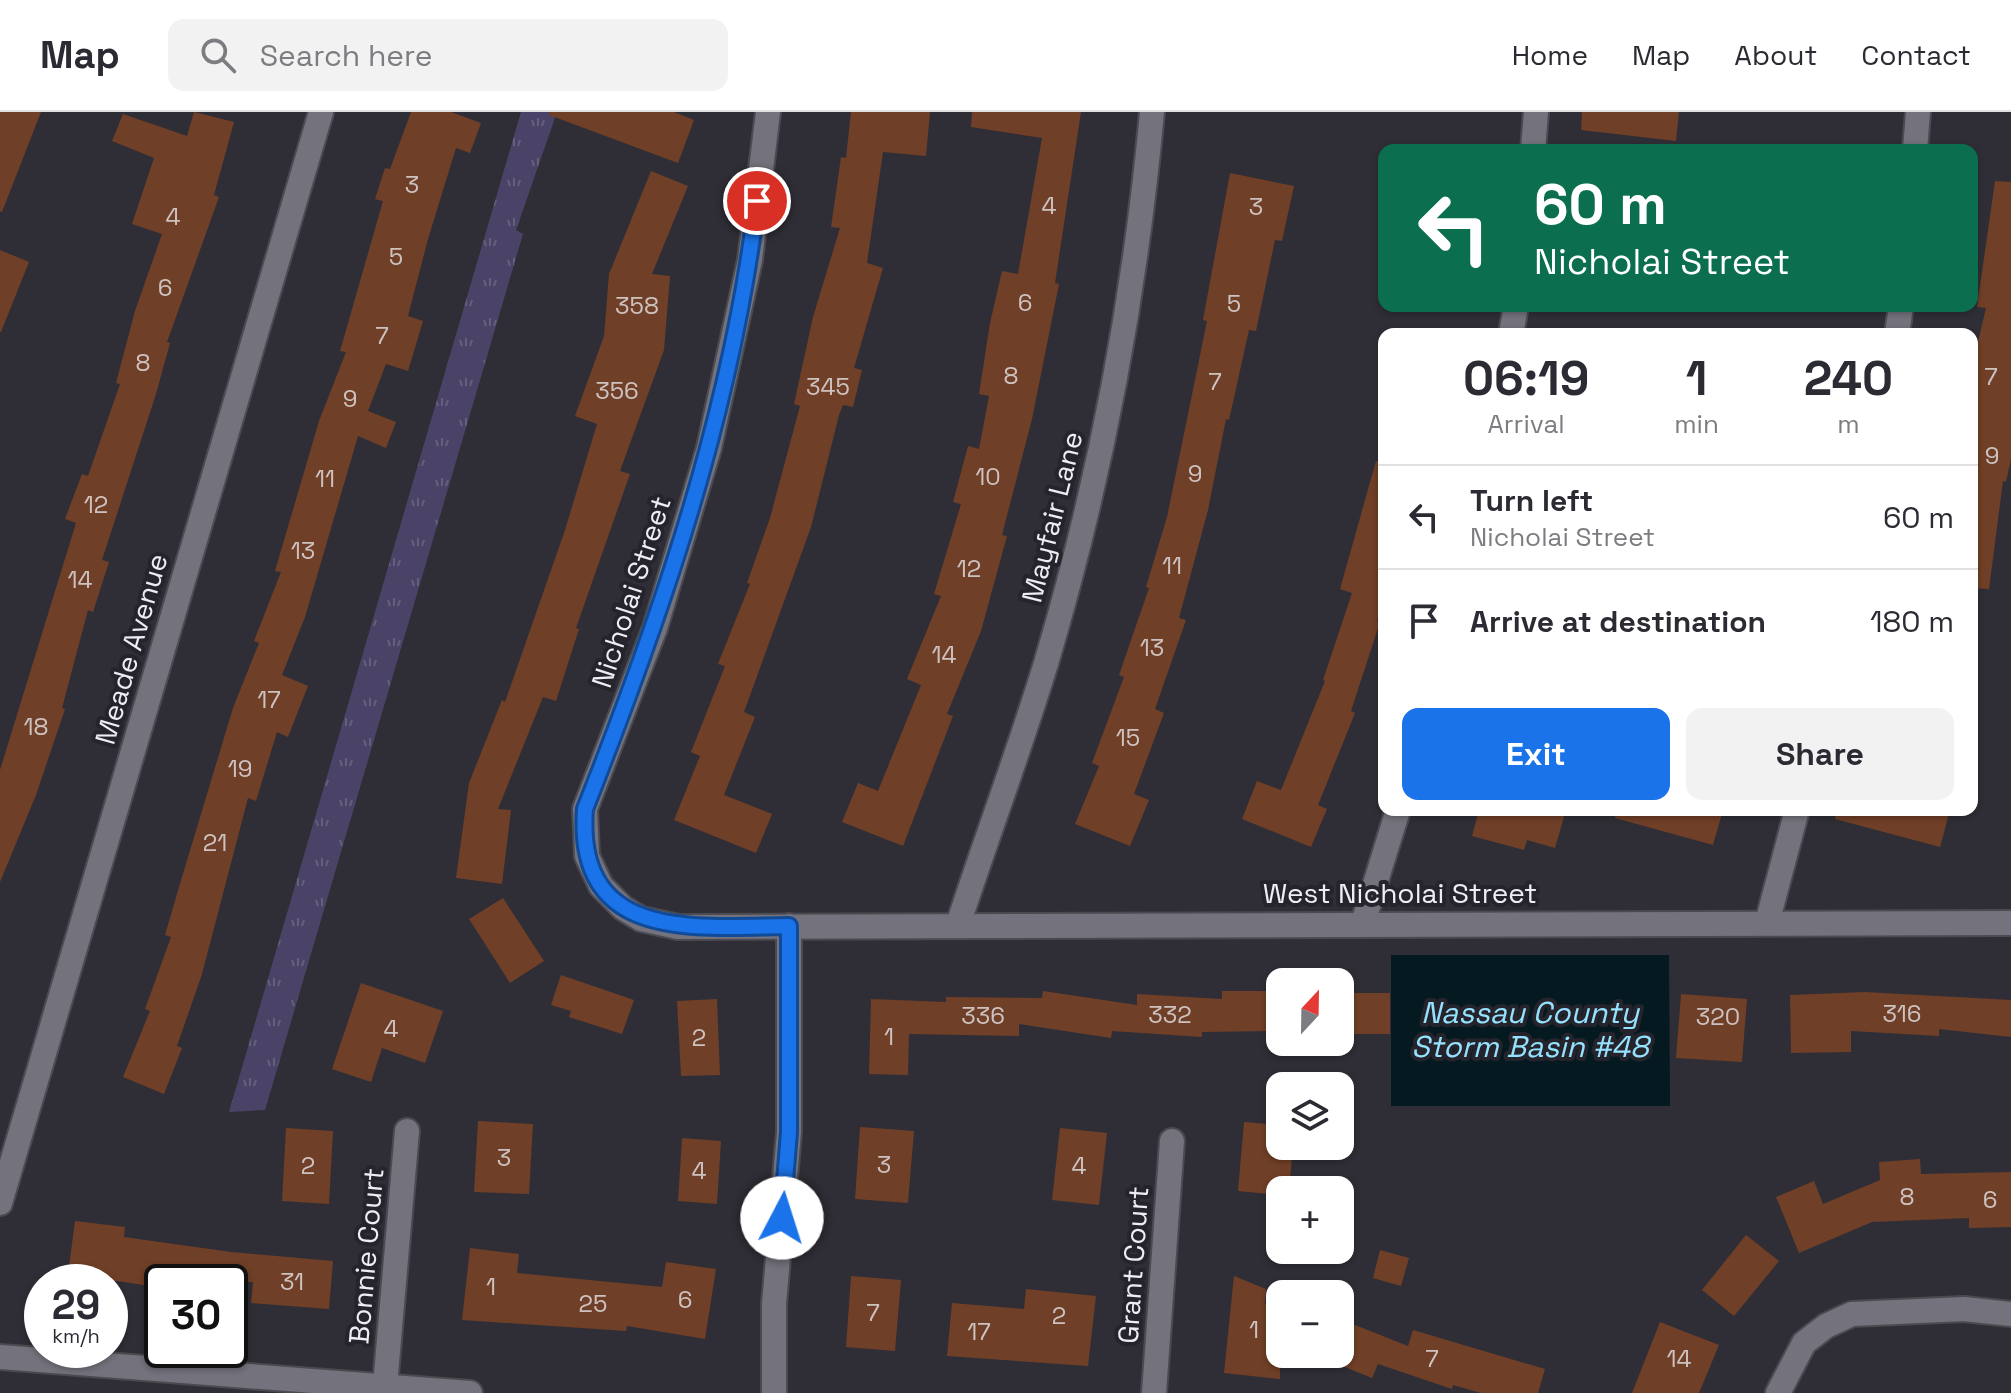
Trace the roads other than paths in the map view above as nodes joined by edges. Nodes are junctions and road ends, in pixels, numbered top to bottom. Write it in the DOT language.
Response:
graph roads {
  1 [pos="321,112"];
  2 [pos="768,112"];
  3 [pos="1152,112"];
  4 [pos="1536,112"];
  5 [pos="1918,112"];
  6 [pos="1533,144"];
  7 [pos="1915,144"];
  8 [pos="1396,816"];
  9 [pos="1795,816"];
  10 [pos="1363,923"];
  11 [pos="1767,923"];
  12 [pos="2011,923"];
  13 [pos="958,925"];
  14 [pos="789,926"];
  15 [pos="11,1128"];
  16 [pos="407,1131"];
  17 [pos="1172,1141"];
  18 [pos="0,1203"];
  19 [pos="2011,1314"];
  20 [pos="0,1357"];
  21 [pos="385,1386"];
  22 [pos="470,1393"];
  23 [pos="774,1393"];
  24 [pos="1154,1393"];
  25 [pos="1778,1393"];
  1 -- 15 [label="street, Meade Avenue"];
  2 -- 14 [label="street, Nicholai Street"];
  3 -- 13 [label="street, Mayfair Lane"];
  4 -- 6 [label="street"];
  5 -- 7 [label="street"];
  8 -- 10 [label="street"];
  9 -- 11 [label="street"];
  10 -- 11 [label="street, West Nicholai Street"];
  10 -- 13 [label="street, West Nicholai Street"];
  11 -- 12 [label="street, West Nicholai Street"];
  13 -- 14 [label="street, West Nicholai Street"];
  14 -- 23 [label="street"];
  15 -- 18 [label="street, Meade Avenue"];
  16 -- 21 [label="street, Bonnie Court"];
  17 -- 24 [label="street, Grant Court"];
  19 -- 25 [label="street"];
  20 -- 21 [label="street"];
  21 -- 22 [label="street"];
}
